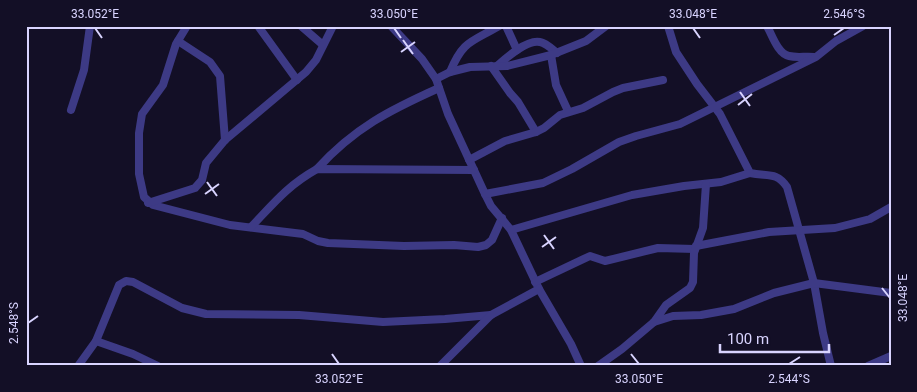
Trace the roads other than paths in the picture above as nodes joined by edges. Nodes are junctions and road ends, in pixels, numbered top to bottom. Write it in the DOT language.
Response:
graph roads {
  1 [pos="90,26"];
  2 [pos="187,26"];
  3 [pos="258,26"];
  4 [pos="301,26"];
  5 [pos="332,26"];
  6 [pos="391,26"];
  7 [pos="499,26"];
  8 [pos="506,26"];
  9 [pos="606,26"];
  10 [pos="668,26"];
  11 [pos="767,26"];
  12 [pos="864,26"];
  13 [pos="178,41"];
  14 [pos="323,45"];
  15 [pos="517,50"];
  16 [pos="554,54"];
  17 [pos="816,57"];
  18 [pos="494,66"];
  19 [pos="450,72"];
  20 [pos="436,79"];
  21 [pos="297,80"];
  22 [pos="663,80"];
  23 [pos="439,88"];
  24 [pos="715,107"];
  25 [pos="71,110"];
  26 [pos="568,111"];
  27 [pos="536,132"];
  28 [pos="225,140"];
  29 [pos="469,160"];
  30 [pos="317,169"];
  31 [pos="474,170"];
  32 [pos="750,173"];
  33 [pos="706,184"];
  34 [pos="485,194"];
  35 [pos="148,203"];
  36 [pos="891,207"];
  37 [pos="502,218"];
  38 [pos="251,227"];
  39 [pos="511,230"];
  40 [pos="800,230"];
  41 [pos="695,247"];
  42 [pos="814,283"];
  43 [pos="537,286"];
  44 [pos="891,293"];
  45 [pos="491,314"];
  46 [pos="654,322"];
  47 [pos="96,341"];
  48 [pos="891,356"];
  49 [pos="78,366"];
  50 [pos="158,366"];
  51 [pos="440,366"];
  52 [pos="581,366"];
  53 [pos="598,366"];
  54 [pos="831,366"];
  55 [pos="868,366"];
  1 -- 25 [label="street"];
  2 -- 13 [label="street"];
  3 -- 21 [label="street"];
  4 -- 14 [label="street"];
  5 -- 14 [label="street"];
  6 -- 20 [label="street"];
  7 -- 19 [label="street"];
  8 -- 15 [label="street"];
  9 -- 16 [label="street"];
  10 -- 24 [label="street"];
  11 -- 17 [label="street"];
  12 -- 17 [label="street"];
  13 -- 28 [label="street"];
  13 -- 35 [label="street"];
  14 -- 21 [label="street"];
  15 -- 16 [label="street"];
  15 -- 18 [label="street"];
  16 -- 18 [label="street"];
  16 -- 26 [label="street"];
  17 -- 24 [label="street"];
  18 -- 19 [label="street"];
  18 -- 27 [label="street"];
  19 -- 20 [label="street"];
  20 -- 23 [label="street"];
  21 -- 28 [label="street"];
  22 -- 26 [label="street"];
  23 -- 29 [label="street"];
  23 -- 30 [label="street"];
  24 -- 32 [label="street"];
  24 -- 34 [label="street"];
  26 -- 27 [label="street"];
  27 -- 29 [label="street"];
  28 -- 35 [label="street"];
  29 -- 31 [label="street"];
  30 -- 31 [label="street"];
  30 -- 38 [label="street"];
  31 -- 34 [label="street"];
  32 -- 33 [label="street"];
  32 -- 40 [label="street"];
  33 -- 39 [label="street"];
  33 -- 41 [label="street"];
  34 -- 37 [label="street"];
  35 -- 38 [label="street"];
  36 -- 40 [label="street"];
  37 -- 38 [label="street"];
  37 -- 39 [label="street"];
  39 -- 43 [label="street"];
  40 -- 41 [label="street"];
  40 -- 42 [label="street"];
  41 -- 43 [label="street"];
  41 -- 46 [label="street"];
  42 -- 44 [label="street"];
  42 -- 46 [label="street"];
  42 -- 54 [label="street"];
  43 -- 45 [label="street"];
  43 -- 52 [label="street"];
  45 -- 47 [label="street"];
  45 -- 51 [label="street"];
  46 -- 53 [label="street"];
  47 -- 49 [label="street"];
  47 -- 50 [label="street"];
  48 -- 55 [label="street"];
}
